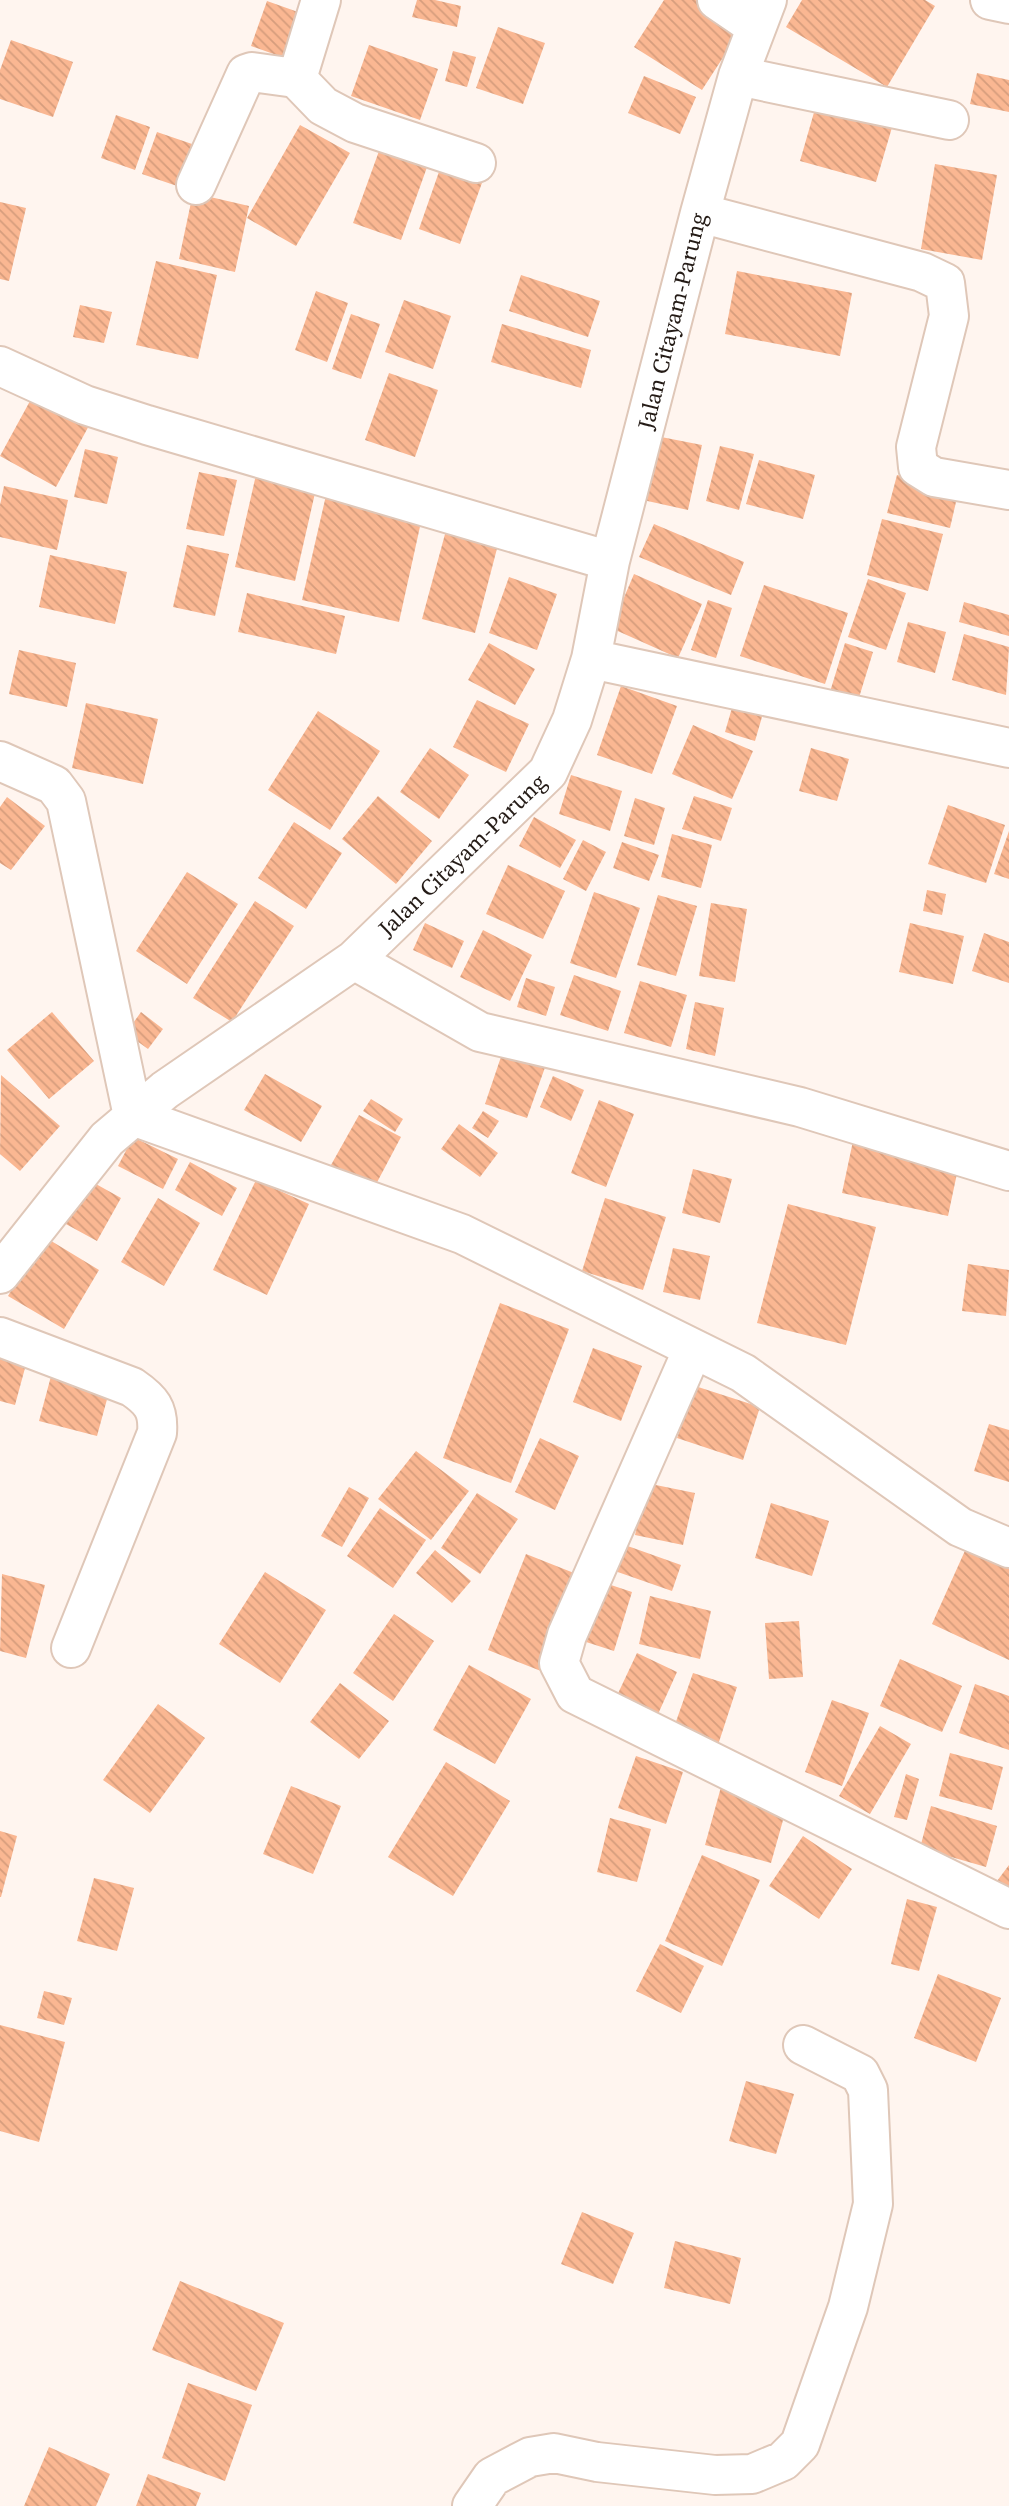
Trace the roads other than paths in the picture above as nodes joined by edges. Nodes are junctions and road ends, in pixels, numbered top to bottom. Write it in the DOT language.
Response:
graph roads {
  1 [pos="321,0"];
  2 [pos="717,0"];
  3 [pos="990,0"];
  4 [pos="1009,4"];
  5 [pos="761,13"];
  6 [pos="738,76"];
  7 [pos="295,77"];
  8 [pos="949,120"];
  9 [pos="476,163"];
  10 [pos="196,185"];
  11 [pos="700,213"];
  12 [pos="0,366"];
  13 [pos="1009,490"];
  14 [pos="610,561"];
  15 [pos="591,659"];
  16 [pos="1009,748"];
  17 [pos="0,761"];
  18 [pos="354,960"];
  19 [pos="133,1116"];
  20 [pos="1009,1171"];
  21 [pos="0,1274"];
  22 [pos="0,1337"];
  23 [pos="694,1349"];
  24 [pos="1009,1548"];
  25 [pos="71,1648"];
  26 [pos="1009,1909"];
  27 [pos="803,2045"];
  28 [pos="472,2506"];
  1 -- 7 [label="street"];
  2 -- 5 [label="street"];
  3 -- 4 [label="street"];
  5 -- 6 [label="street, Jalan Citayam-Parung"];
  6 -- 8 [label="street"];
  6 -- 11 [label="street, Jalan Citayam-Parung"];
  7 -- 9 [label="street"];
  7 -- 10 [label="street"];
  11 -- 13 [label="street"];
  11 -- 14 [label="street, Jalan Citayam-Parung"];
  12 -- 14 [label="street"];
  14 -- 15 [label="street, Jalan Citayam-Parung"];
  15 -- 16 [label="street"];
  15 -- 18 [label="street, Jalan Citayam-Parung"];
  17 -- 19 [label="street"];
  18 -- 19 [label="street, Jalan Citayam-Parung"];
  18 -- 20 [label="street"];
  19 -- 21 [label="street, Jalan Citayam-Parung"];
  19 -- 23 [label="street"];
  22 -- 25 [label="street"];
  23 -- 24 [label="street"];
  23 -- 26 [label="street"];
  27 -- 28 [label="street"];
}
